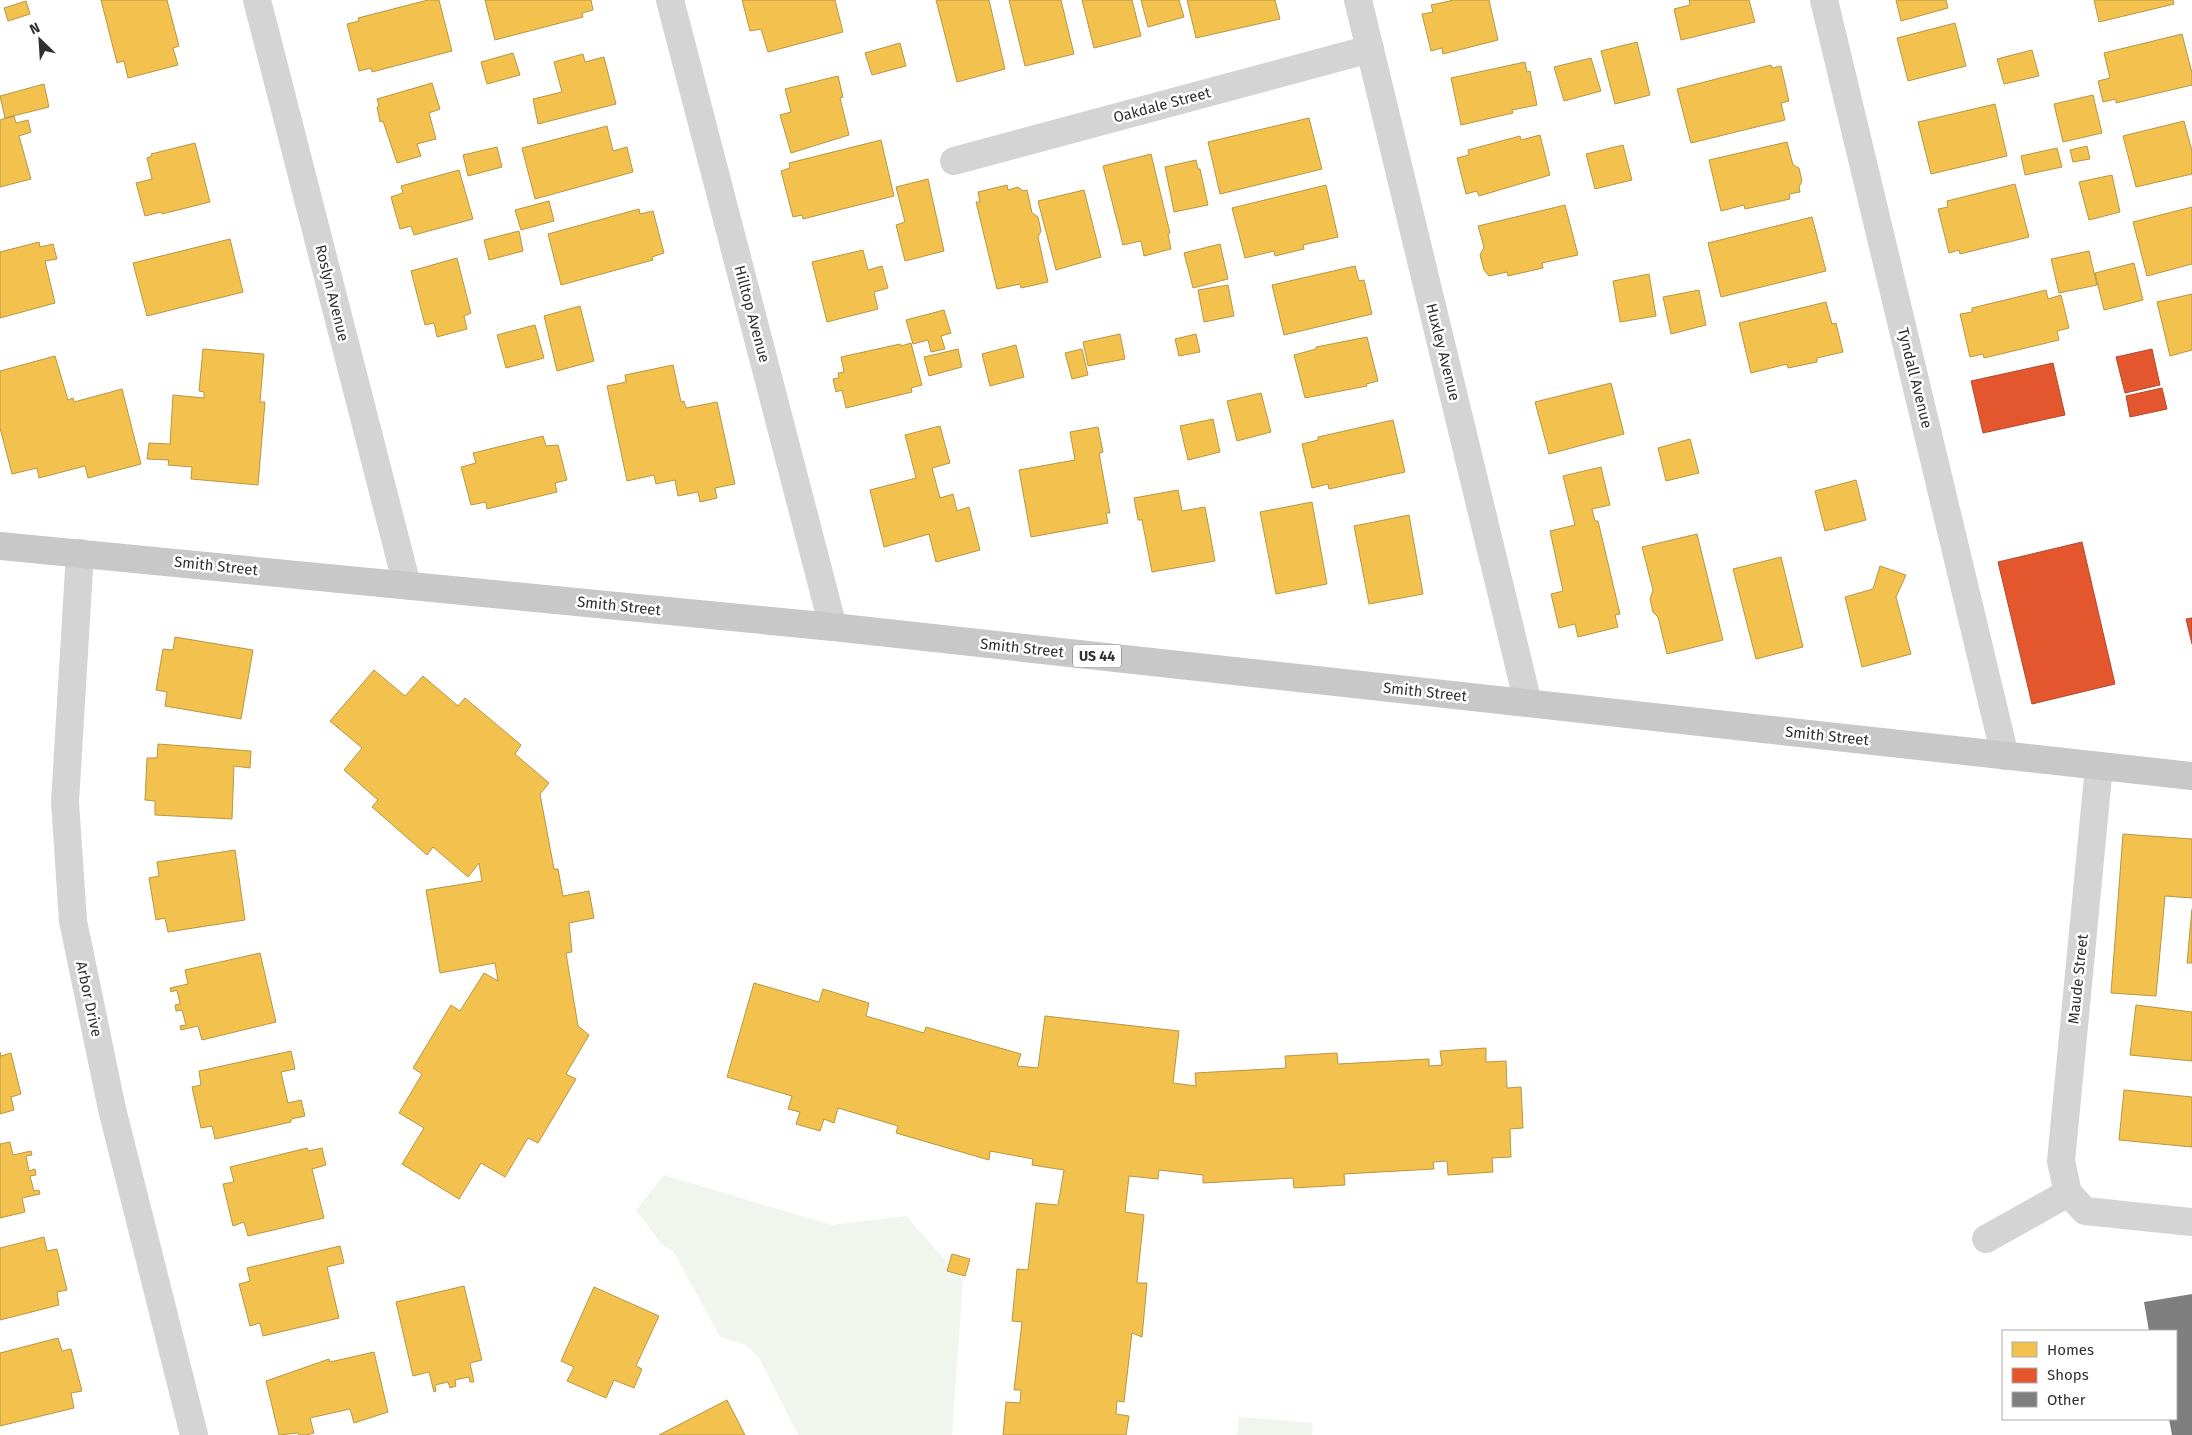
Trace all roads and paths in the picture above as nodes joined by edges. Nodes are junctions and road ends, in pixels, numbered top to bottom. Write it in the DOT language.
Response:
graph roads {
  1 [pos="257,0"];
  2 [pos="670,0"];
  3 [pos="1358,0"];
  4 [pos="1824,0"];
  5 [pos="1370,49"];
  6 [pos="954,161"];
  7 [pos="0,546"];
  8 [pos="80,553"];
  9 [pos="407,585"];
  10 [pos="833,627"];
  11 [pos="1528,703"];
  12 [pos="2006,756"];
  13 [pos="2099,766"];
  14 [pos="2192,776"];
  15 [pos="2068,1193"];
  16 [pos="2192,1222"];
  17 [pos="1986,1239"];
  18 [pos="194,1435"];
  1 -- 9 [label="street, Roslyn Avenue"];
  2 -- 10 [label="street, Hilltop Avenue"];
  3 -- 5 [label="street, Huxley Avenue"];
  4 -- 12 [label="street, Tyndall Avenue"];
  5 -- 6 [label="street, Oakdale Street"];
  5 -- 11 [label="street, Huxley Avenue"];
  7 -- 8 [label="main road, Smith Street / US 44"];
  8 -- 9 [label="main road, Smith Street / US 44"];
  8 -- 18 [label="street, Arbor Drive"];
  9 -- 10 [label="main road, Smith Street / US 44"];
  10 -- 11 [label="main road, Smith Street / US 44"];
  11 -- 12 [label="main road, Smith Street / US 44"];
  12 -- 13 [label="main road, Smith Street / US 44"];
  13 -- 14 [label="main road, Smith Street / US 44"];
  13 -- 15 [label="street, Maude Street"];
  15 -- 16 [label="street"];
  15 -- 17 [label="street"];
}
